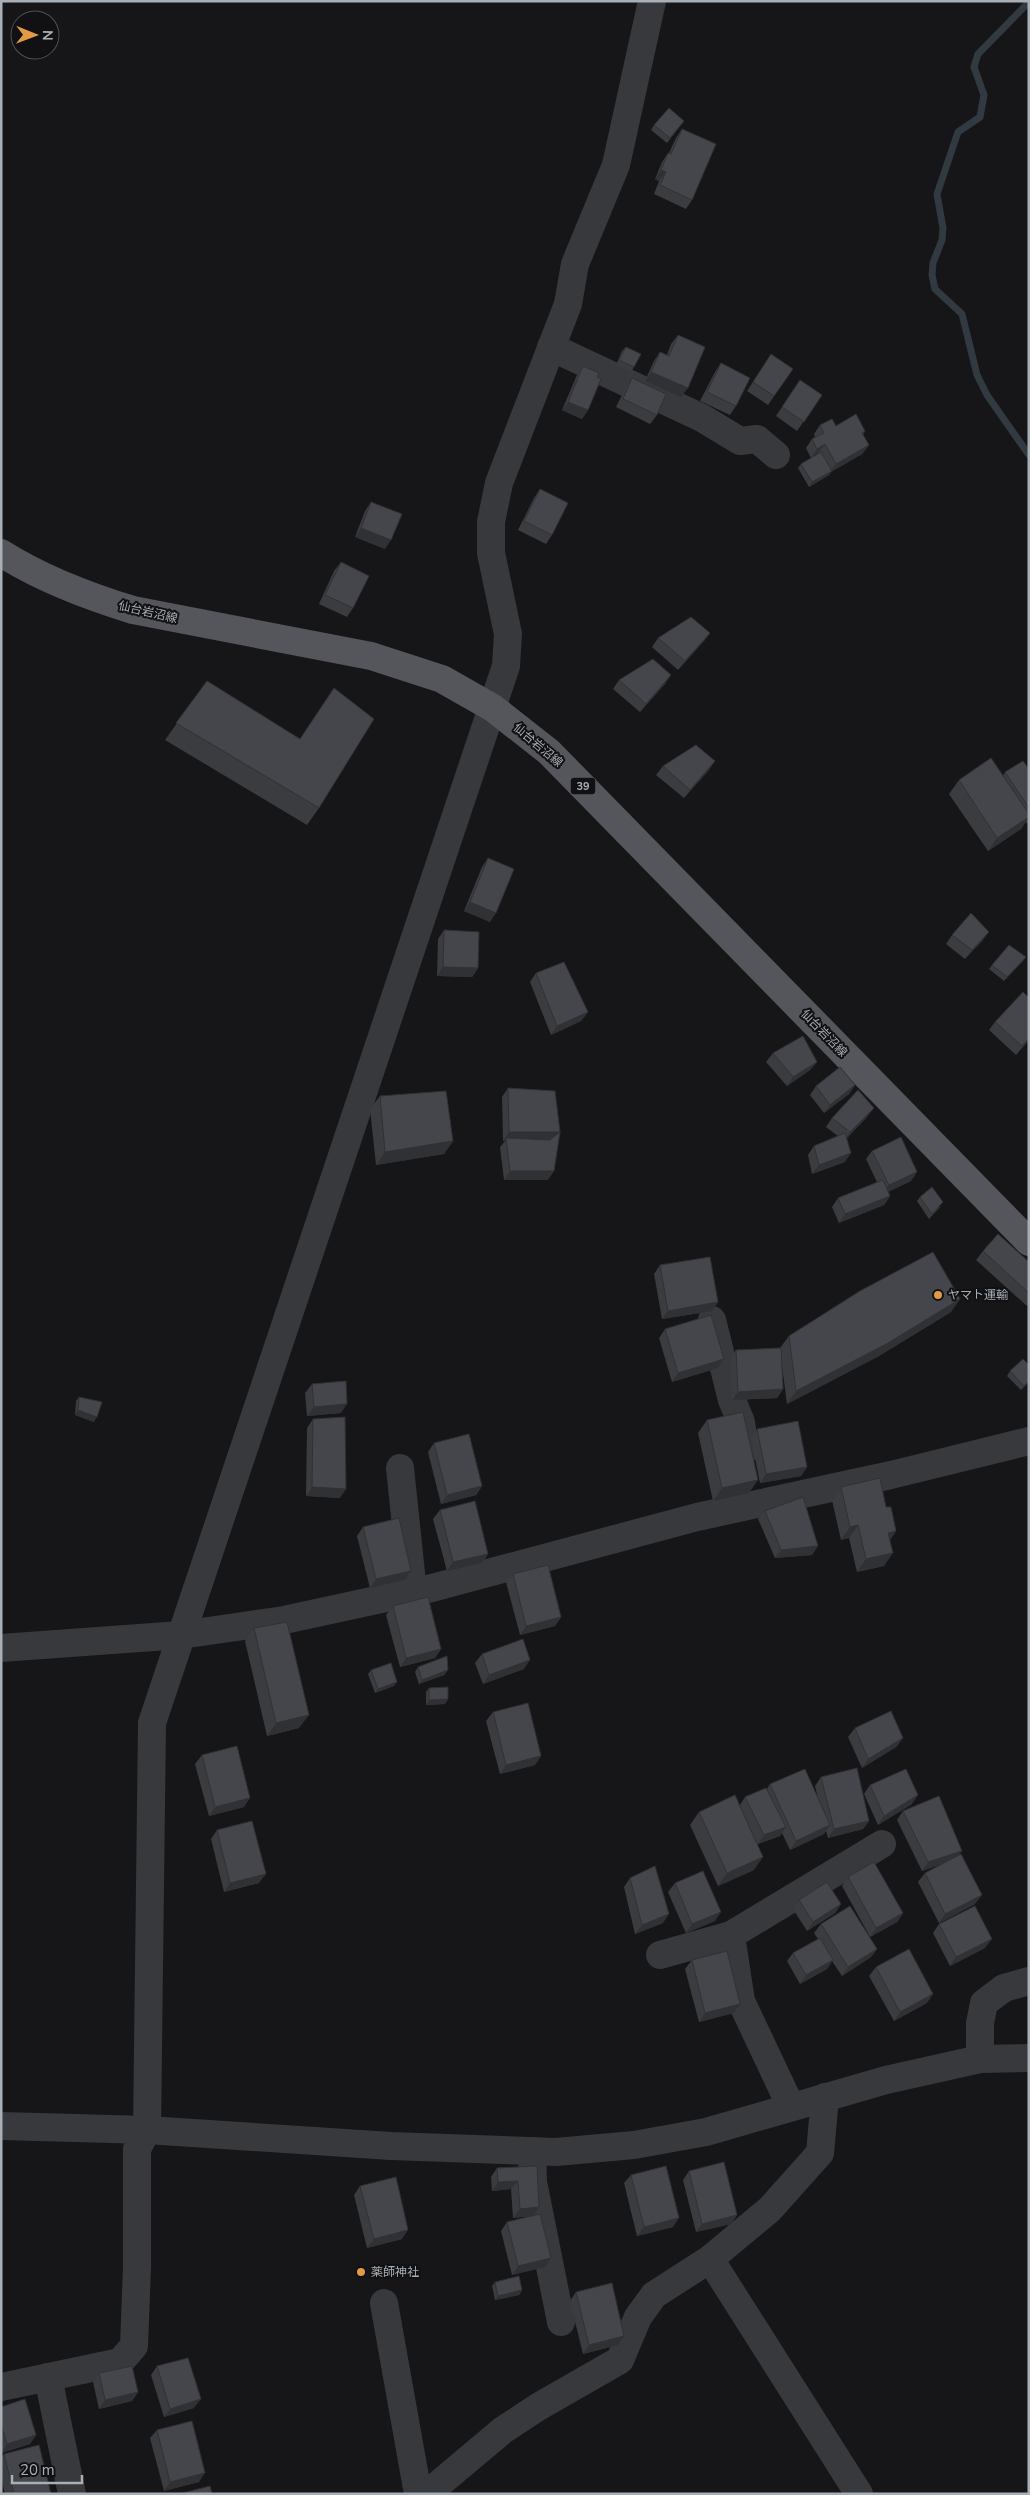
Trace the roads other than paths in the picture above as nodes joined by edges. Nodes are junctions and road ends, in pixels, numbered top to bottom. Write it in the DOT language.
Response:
graph roads {
  1 [pos="652,1"];
  2 [pos="551,347"];
  3 [pos="776,455"];
  4 [pos="1,553"];
  5 [pos="493,708"];
  6 [pos="1029,1242"];
  7 [pos="712,1320"];
  8 [pos="1029,1441"];
  9 [pos="400,1468"];
  10 [pos="757,1505"];
  11 [pos="413,1592"];
  12 [pos="181,1635"];
  13 [pos="1,1648"];
  14 [pos="882,1844"];
  15 [pos="731,1935"];
  16 [pos="660,1955"];
  17 [pos="1029,1981"];
  18 [pos="1029,2058"];
  19 [pos="980,2059"];
  20 [pos="825,2097"];
  21 [pos="792,2107"];
  22 [pos="1,2126"];
  23 [pos="146,2130"];
  24 [pos="532,2151"];
  25 [pos="710,2260"];
  26 [pos="384,2303"];
  27 [pos="561,2322"];
  28 [pos="48,2377"];
  29 [pos="1,2387"];
  30 [pos="72,2494"];
  31 [pos="418,2494"];
  32 [pos="427,2494"];
  33 [pos="859,2494"];
  1 -- 2 [label="street"];
  2 -- 3 [label="street"];
  2 -- 5 [label="street"];
  4 -- 5 [label="main road, 仙台岩沼線 / 39"];
  5 -- 6 [label="main road, 仙台岩沼線 / 39"];
  5 -- 12 [label="street"];
  7 -- 10 [label="street"];
  8 -- 10 [label="street"];
  9 -- 11 [label="street"];
  10 -- 11 [label="street"];
  11 -- 12 [label="street"];
  12 -- 13 [label="street"];
  12 -- 23 [label="street"];
  14 -- 15 [label="street"];
  15 -- 16 [label="street"];
  15 -- 21 [label="street"];
  17 -- 19 [label="street"];
  18 -- 19 [label="street"];
  19 -- 20 [label="street"];
  20 -- 21 [label="street"];
  20 -- 25 [label="street"];
  21 -- 24 [label="street"];
  22 -- 23 [label="street"];
  23 -- 24 [label="street"];
  23 -- 28 [label="street"];
  24 -- 27 [label="street"];
  25 -- 32 [label="street"];
  25 -- 33 [label="street"];
  26 -- 31 [label="street"];
  28 -- 29 [label="street"];
  28 -- 30 [label="street"];
}
